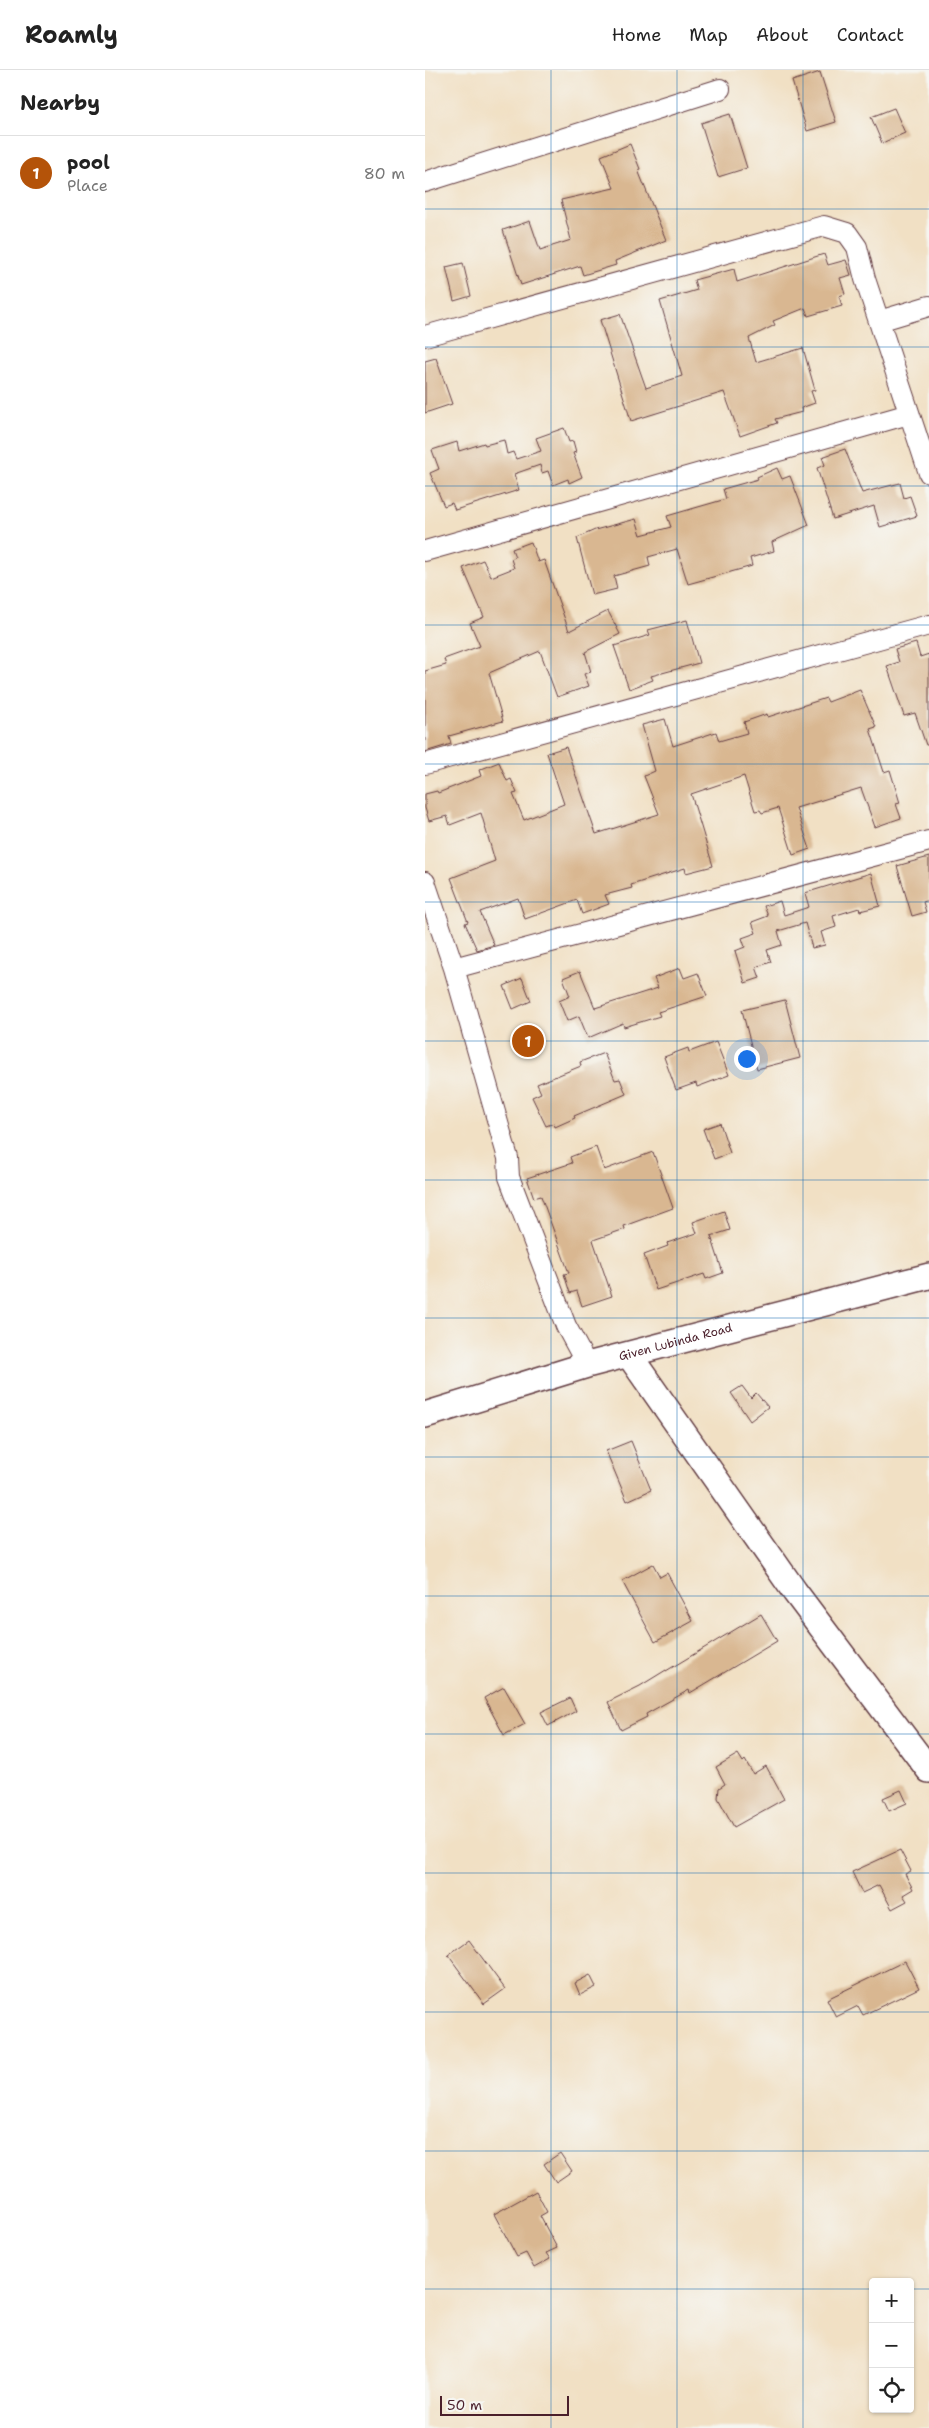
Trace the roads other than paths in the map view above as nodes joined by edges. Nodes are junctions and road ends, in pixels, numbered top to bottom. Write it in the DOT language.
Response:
graph roads {
  1 [pos="720,89"];
  2 [pos="425,182"];
  3 [pos="929,306"];
  4 [pos="879,321"];
  5 [pos="425,336"];
  6 [pos="909,414"];
  7 [pos="929,473"];
  8 [pos="425,551"];
  9 [pos="929,625"];
  10 [pos="425,764"];
  11 [pos="929,841"];
  12 [pos="425,882"];
  13 [pos="454,968"];
  14 [pos="929,1276"];
  15 [pos="629,1355"];
  16 [pos="587,1365"];
  17 [pos="425,1415"];
  18 [pos="929,1770"];
  1 -- 2 [label="street"];
  3 -- 4 [label="street"];
  4 -- 5 [label="street"];
  4 -- 6 [label="street"];
  6 -- 7 [label="street"];
  6 -- 8 [label="street"];
  9 -- 10 [label="street"];
  11 -- 13 [label="street"];
  12 -- 13 [label="street"];
  13 -- 16 [label="street"];
  14 -- 15 [label="street, Given Lubinda Road"];
  15 -- 16 [label="street, Given Lubinda Road"];
  15 -- 18 [label="street"];
  16 -- 17 [label="street, Given Lubinda Road"];
}
